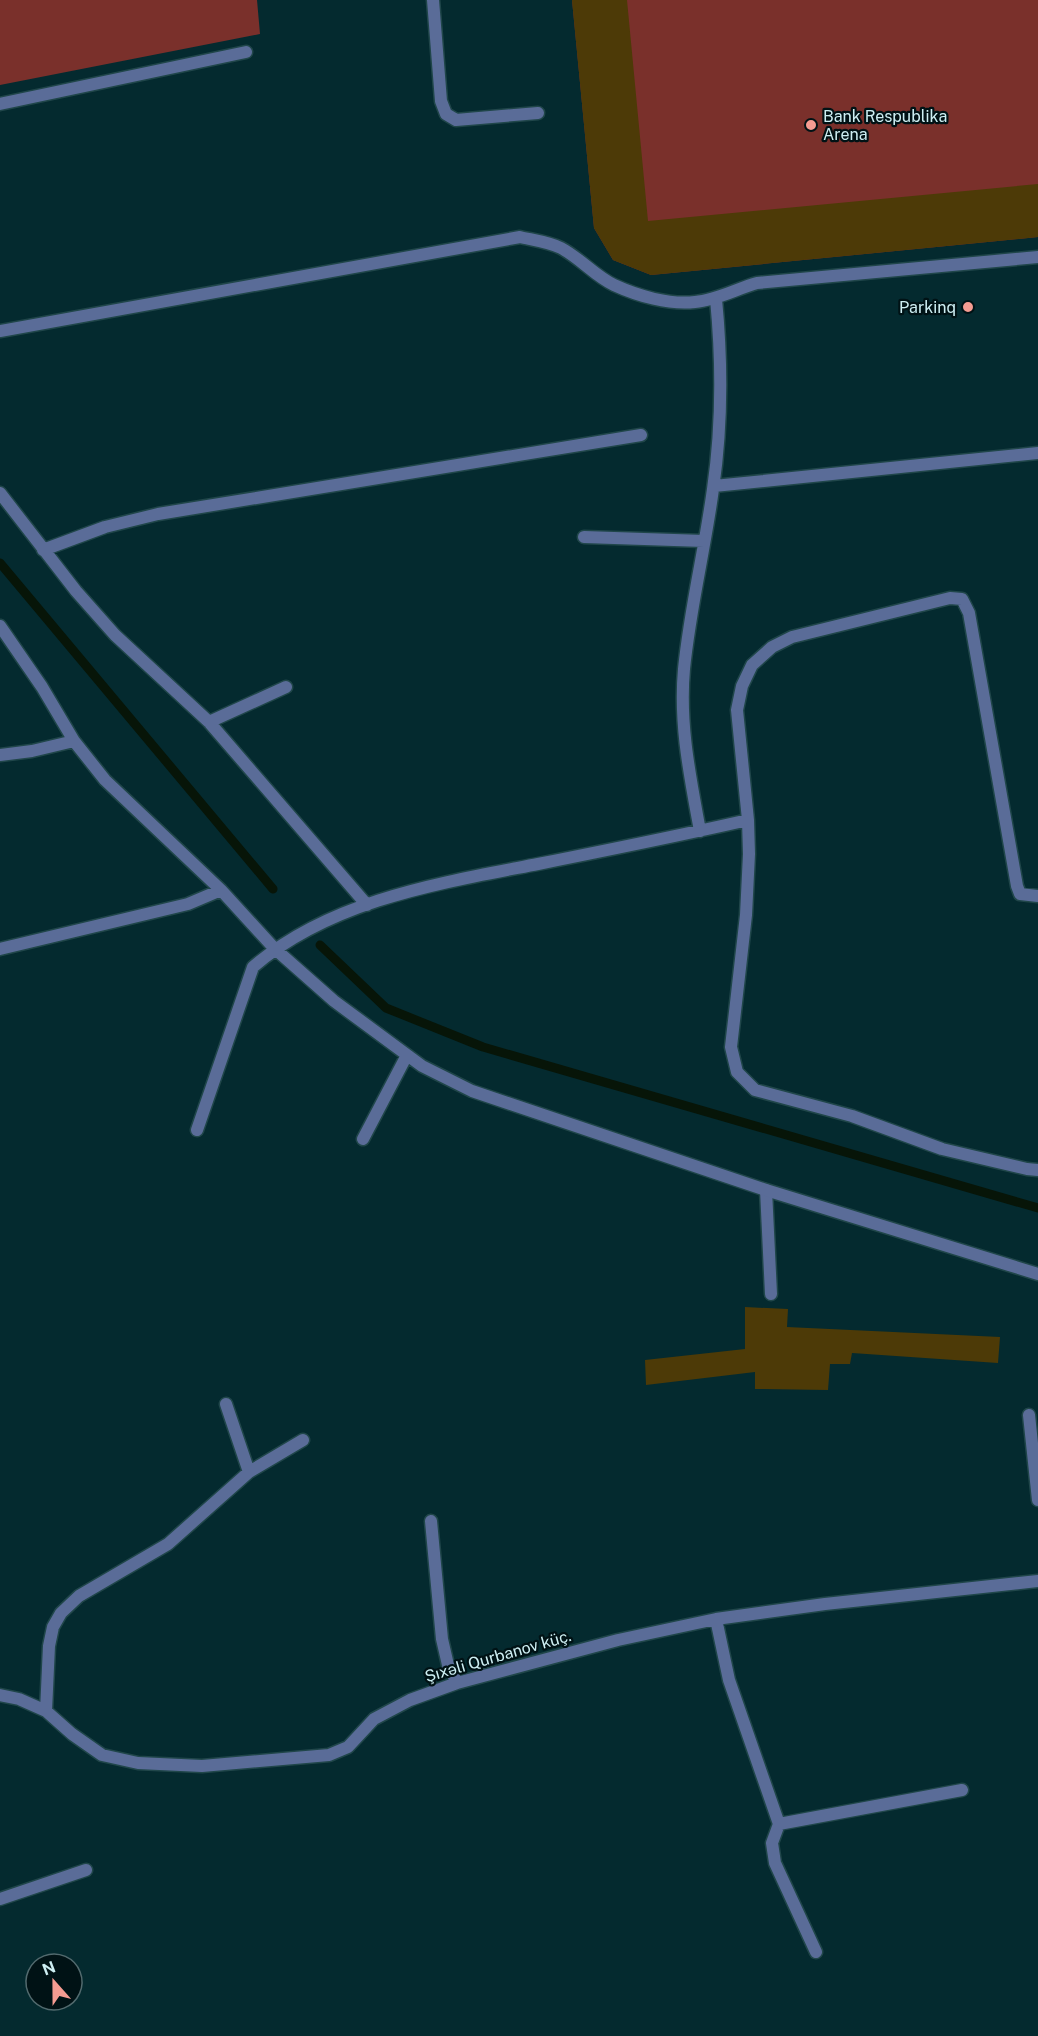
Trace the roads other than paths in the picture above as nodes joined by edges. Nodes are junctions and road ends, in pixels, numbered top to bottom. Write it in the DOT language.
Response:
graph roads {
  1 [pos="433,0"];
  2 [pos="246,52"];
  3 [pos="0,104"];
  4 [pos="538,113"];
  5 [pos="1038,257"];
  6 [pos="716,299"];
  7 [pos="0,331"];
  8 [pos="641,435"];
  9 [pos="1038,453"];
  10 [pos="714,486"];
  11 [pos="0,493"];
  12 [pos="584,537"];
  13 [pos="704,541"];
  14 [pos="43,550"];
  15 [pos="0,626"];
  16 [pos="286,687"];
  17 [pos="209,722"];
  18 [pos="74,741"];
  19 [pos="0,755"];
  20 [pos="748,820"];
  21 [pos="699,831"];
  22 [pos="221,890"];
  23 [pos="1038,896"];
  24 [pos="367,905"];
  25 [pos="274,948"];
  26 [pos="0,949"];
  27 [pos="406,1055"];
  28 [pos="197,1130"];
  29 [pos="363,1139"];
  30 [pos="1038,1170"];
  31 [pos="766,1190"];
  32 [pos="1038,1274"];
  33 [pos="771,1294"];
  34 [pos="226,1404"];
  35 [pos="1029,1415"];
  36 [pos="303,1440"];
  37 [pos="249,1472"];
  38 [pos="1038,1500"];
  39 [pos="430,1521"];
  40 [pos="1038,1581"];
  41 [pos="716,1619"];
  42 [pos="457,1683"];
  43 [pos="0,1695"];
  44 [pos="46,1711"];
  45 [pos="963,1790"];
  46 [pos="779,1824"];
  47 [pos="86,1870"];
  48 [pos="0,1899"];
  49 [pos="816,1952"];
  1 -- 4 [label="street"];
  2 -- 3 [label="street"];
  5 -- 6 [label="street"];
  6 -- 7 [label="street"];
  6 -- 10 [label="street"];
  8 -- 14 [label="street"];
  9 -- 10 [label="street"];
  10 -- 13 [label="street"];
  11 -- 14 [label="street"];
  12 -- 13 [label="street"];
  13 -- 21 [label="street"];
  14 -- 17 [label="street"];
  15 -- 18 [label="street"];
  16 -- 17 [label="street"];
  17 -- 24 [label="street"];
  18 -- 19 [label="street"];
  18 -- 22 [label="street"];
  20 -- 21 [label="street"];
  20 -- 23 [label="street"];
  20 -- 30 [label="street"];
  21 -- 24 [label="street"];
  22 -- 25 [label="street"];
  22 -- 26 [label="street"];
  24 -- 25 [label="street"];
  25 -- 27 [label="street"];
  25 -- 28 [label="street"];
  27 -- 29 [label="street"];
  27 -- 31 [label="street"];
  31 -- 32 [label="street"];
  31 -- 33 [label="street"];
  34 -- 37 [label="street"];
  35 -- 38 [label="street"];
  36 -- 37 [label="street"];
  37 -- 44 [label="street"];
  39 -- 42 [label="street"];
  40 -- 41 [label="street, Şıxəli Qurbanov küç."];
  41 -- 42 [label="street, Şıxəli Qurbanov küç."];
  41 -- 46 [label="street"];
  42 -- 44 [label="street, Şıxəli Qurbanov küç."];
  43 -- 44 [label="street, Şıxəli Qurbanov küç."];
  45 -- 46 [label="street"];
  46 -- 49 [label="street"];
  47 -- 48 [label="street"];
}
